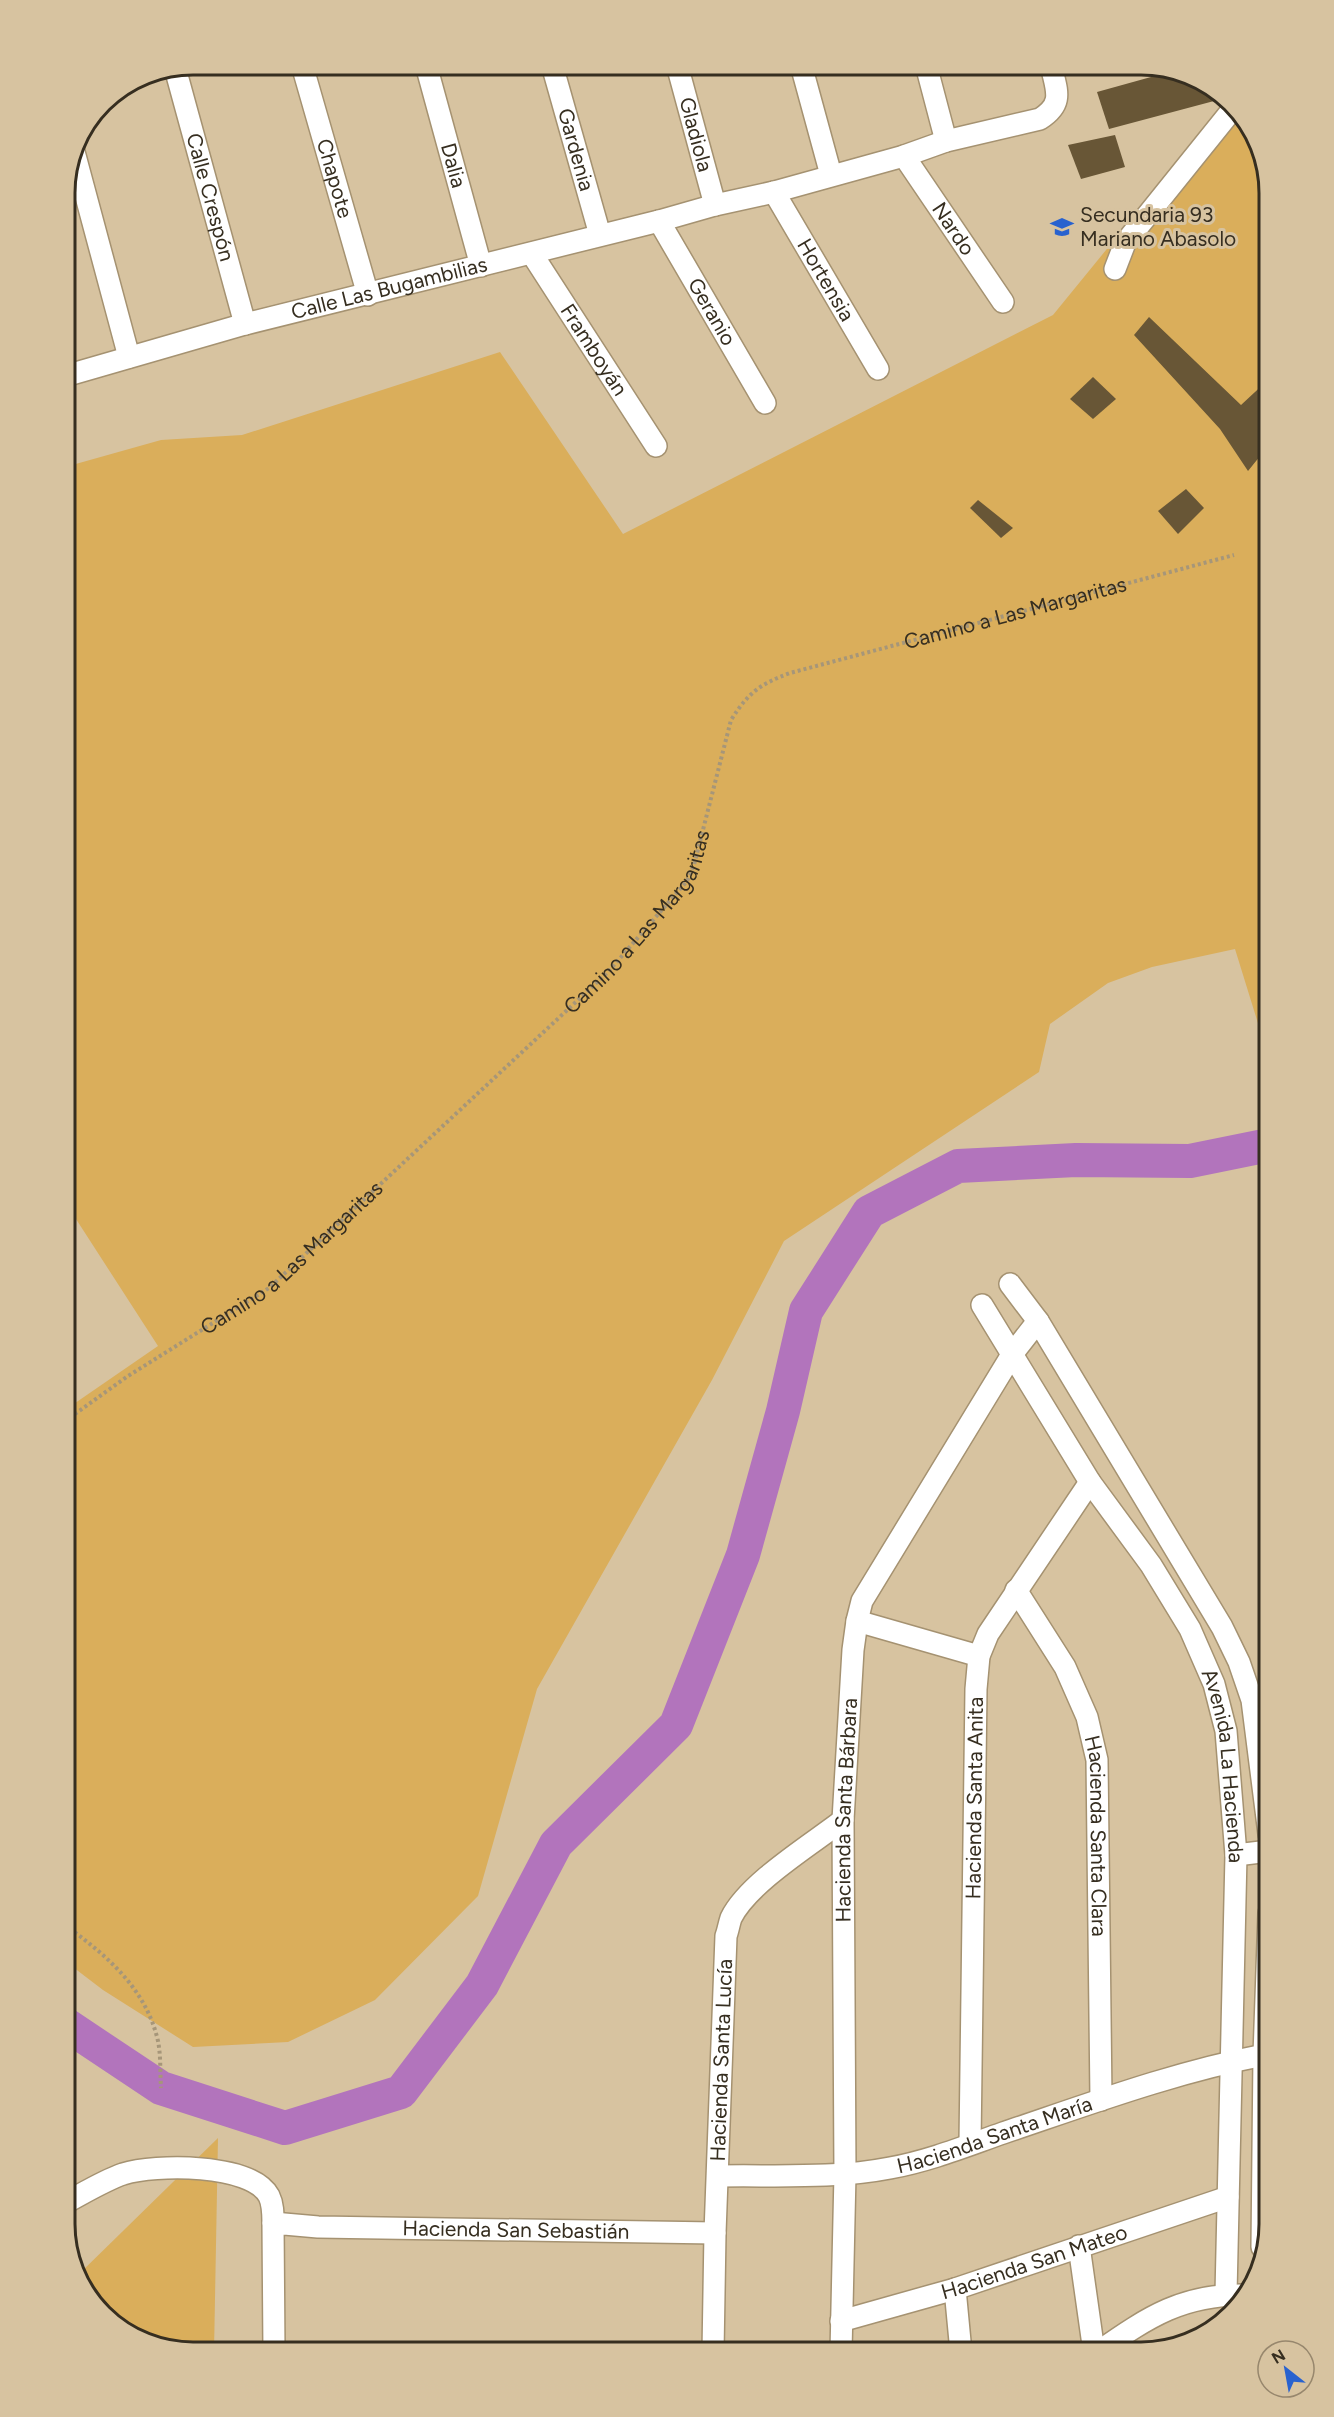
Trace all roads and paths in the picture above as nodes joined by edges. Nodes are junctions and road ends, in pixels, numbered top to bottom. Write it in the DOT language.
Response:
graph roads {
  1 [pos="305,75"];
  2 [pos="429,75"];
  3 [pos="555,75"];
  4 [pos="679,75"];
  5 [pos="804,75"];
  6 [pos="929,75"];
  7 [pos="1053,75"];
  8 [pos="177,76"];
  9 [pos="1229,114"];
  10 [pos="946,141"];
  11 [pos="904,156"];
  12 [pos="78,167"];
  13 [pos="831,175"];
  14 [pos="774,192"];
  15 [pos="715,205"];
  16 [pos="659,221"];
  17 [pos="600,235"];
  18 [pos="532,254"];
  19 [pos="481,266"];
  20 [pos="1115,269"];
  21 [pos="368,295"];
  22 [pos="1003,302"];
  23 [pos="245,324"];
  24 [pos="129,357"];
  25 [pos="878,369"];
  26 [pos="75,373"];
  27 [pos="765,403"];
  28 [pos="656,446"];
  29 [pos="1234,555"];
  30 [pos="1010,1284"];
  31 [pos="982,1305"];
  32 [pos="1038,1321"];
  33 [pos="1013,1353"];
  34 [pos="75,1414"];
  35 [pos="1090,1482"];
  36 [pos="1016,1590"];
  37 [pos="857,1621"];
  38 [pos="979,1656"];
  39 [pos="1259,1751"];
  40 [pos="843,1820"];
  41 [pos="1234,1821"];
  42 [pos="1259,1823"];
  43 [pos="1259,1852"];
  44 [pos="1236,1855"];
  45 [pos="75,1933"];
  46 [pos="1259,2056"];
  47 [pos="1232,2061"];
  48 [pos="160,2088"];
  49 [pos="1101,2100"];
  50 [pos="970,2144"];
  51 [pos="845,2174"];
  52 [pos="718,2176"];
  53 [pos="75,2197"];
  54 [pos="1228,2197"];
  55 [pos="273,2223"];
  56 [pos="715,2233"];
  57 [pos="1079,2246"];
  58 [pos="955,2289"];
  59 [pos="1226,2294"];
  60 [pos="1235,2294"];
  61 [pos="841,2321"];
  62 [pos="274,2342"];
  63 [pos="713,2342"];
  64 [pos="840,2342"];
  65 [pos="959,2342"];
  66 [pos="1094,2342"];
  67 [pos="1111,2342"];
  1 -- 21 [label="street, Chapote"];
  2 -- 19 [label="street, Dalia"];
  3 -- 17 [label="street, Gardenia"];
  4 -- 15 [label="street, Gladiola"];
  5 -- 13 [label="street"];
  6 -- 10 [label="street"];
  7 -- 10 [label="street, Calle Las Bugambilias"];
  8 -- 23 [label="street, Calle Crespón"];
  9 -- 20 [label="street"];
  10 -- 11 [label="street, Calle Las Bugambilias"];
  11 -- 13 [label="street, Calle Las Bugambilias"];
  11 -- 22 [label="street, Nardo"];
  12 -- 24 [label="street"];
  13 -- 14 [label="street, Calle Las Bugambilias"];
  14 -- 15 [label="street, Calle Las Bugambilias"];
  14 -- 25 [label="street, Hortensia"];
  15 -- 16 [label="street, Calle Las Bugambilias"];
  16 -- 17 [label="street, Calle Las Bugambilias"];
  16 -- 27 [label="street, Geranio"];
  17 -- 18 [label="street, Calle Las Bugambilias"];
  18 -- 19 [label="street, Calle Las Bugambilias"];
  18 -- 28 [label="street, Framboyán"];
  19 -- 21 [label="street, Calle Las Bugambilias"];
  21 -- 23 [label="street, Calle Las Bugambilias"];
  23 -- 24 [label="street, Calle Las Bugambilias"];
  24 -- 26 [label="street, Calle Las Bugambilias"];
  29 -- 34 [label="path, Camino a Las Margaritas"];
  30 -- 32 [label="street, Avenida La Hacienda"];
  31 -- 33 [label="street, Avenida La Hacienda"];
  32 -- 33 [label="street, Hacienda Santa Bárbara"];
  32 -- 39 [label="street, Avenida La Hacienda"];
  33 -- 35 [label="street, Avenida La Hacienda"];
  33 -- 37 [label="street, Hacienda Santa Bárbara"];
  35 -- 36 [label="street, Hacienda Santa Anita"];
  35 -- 41 [label="street, Avenida La Hacienda"];
  36 -- 38 [label="street, Hacienda Santa Anita"];
  36 -- 49 [label="street, Hacienda Santa Clara"];
  37 -- 38 [label="street"];
  37 -- 40 [label="street, Hacienda Santa Bárbara"];
  38 -- 50 [label="street, Hacienda Santa Anita"];
  40 -- 51 [label="street, Hacienda Santa Bárbara"];
  40 -- 52 [label="street, Hacienda Santa Lucía"];
  41 -- 42 [label="street"];
  41 -- 44 [label="street, Avenida La Hacienda"];
  43 -- 44 [label="street"];
  44 -- 47 [label="street, Avenida La Hacienda"];
  45 -- 48 [label="path"];
  46 -- 47 [label="street, Hacienda Santa María"];
  47 -- 49 [label="street, Hacienda Santa María"];
  47 -- 54 [label="street, Avenida La Hacienda"];
  49 -- 50 [label="street, Hacienda Santa María"];
  50 -- 51 [label="street, Hacienda Santa María"];
  51 -- 52 [label="street, Hacienda Santa María"];
  51 -- 61 [label="street, Hacienda Santa Bárbara"];
  52 -- 56 [label="street, Hacienda Santa Lucía"];
  53 -- 55 [label="street"];
  54 -- 57 [label="street, Hacienda San Mateo"];
  54 -- 59 [label="street, Avenida La Hacienda"];
  55 -- 56 [label="street, Hacienda San Sebastián"];
  55 -- 62 [label="street"];
  56 -- 63 [label="street, Hacienda Santa Lucía"];
  57 -- 58 [label="street, Hacienda San Mateo"];
  57 -- 66 [label="street"];
  58 -- 61 [label="street, Hacienda San Mateo"];
  58 -- 65 [label="street"];
  59 -- 60 [label="street"];
  59 -- 67 [label="street"];
  61 -- 64 [label="street, Hacienda Santa Bárbara"];
}
